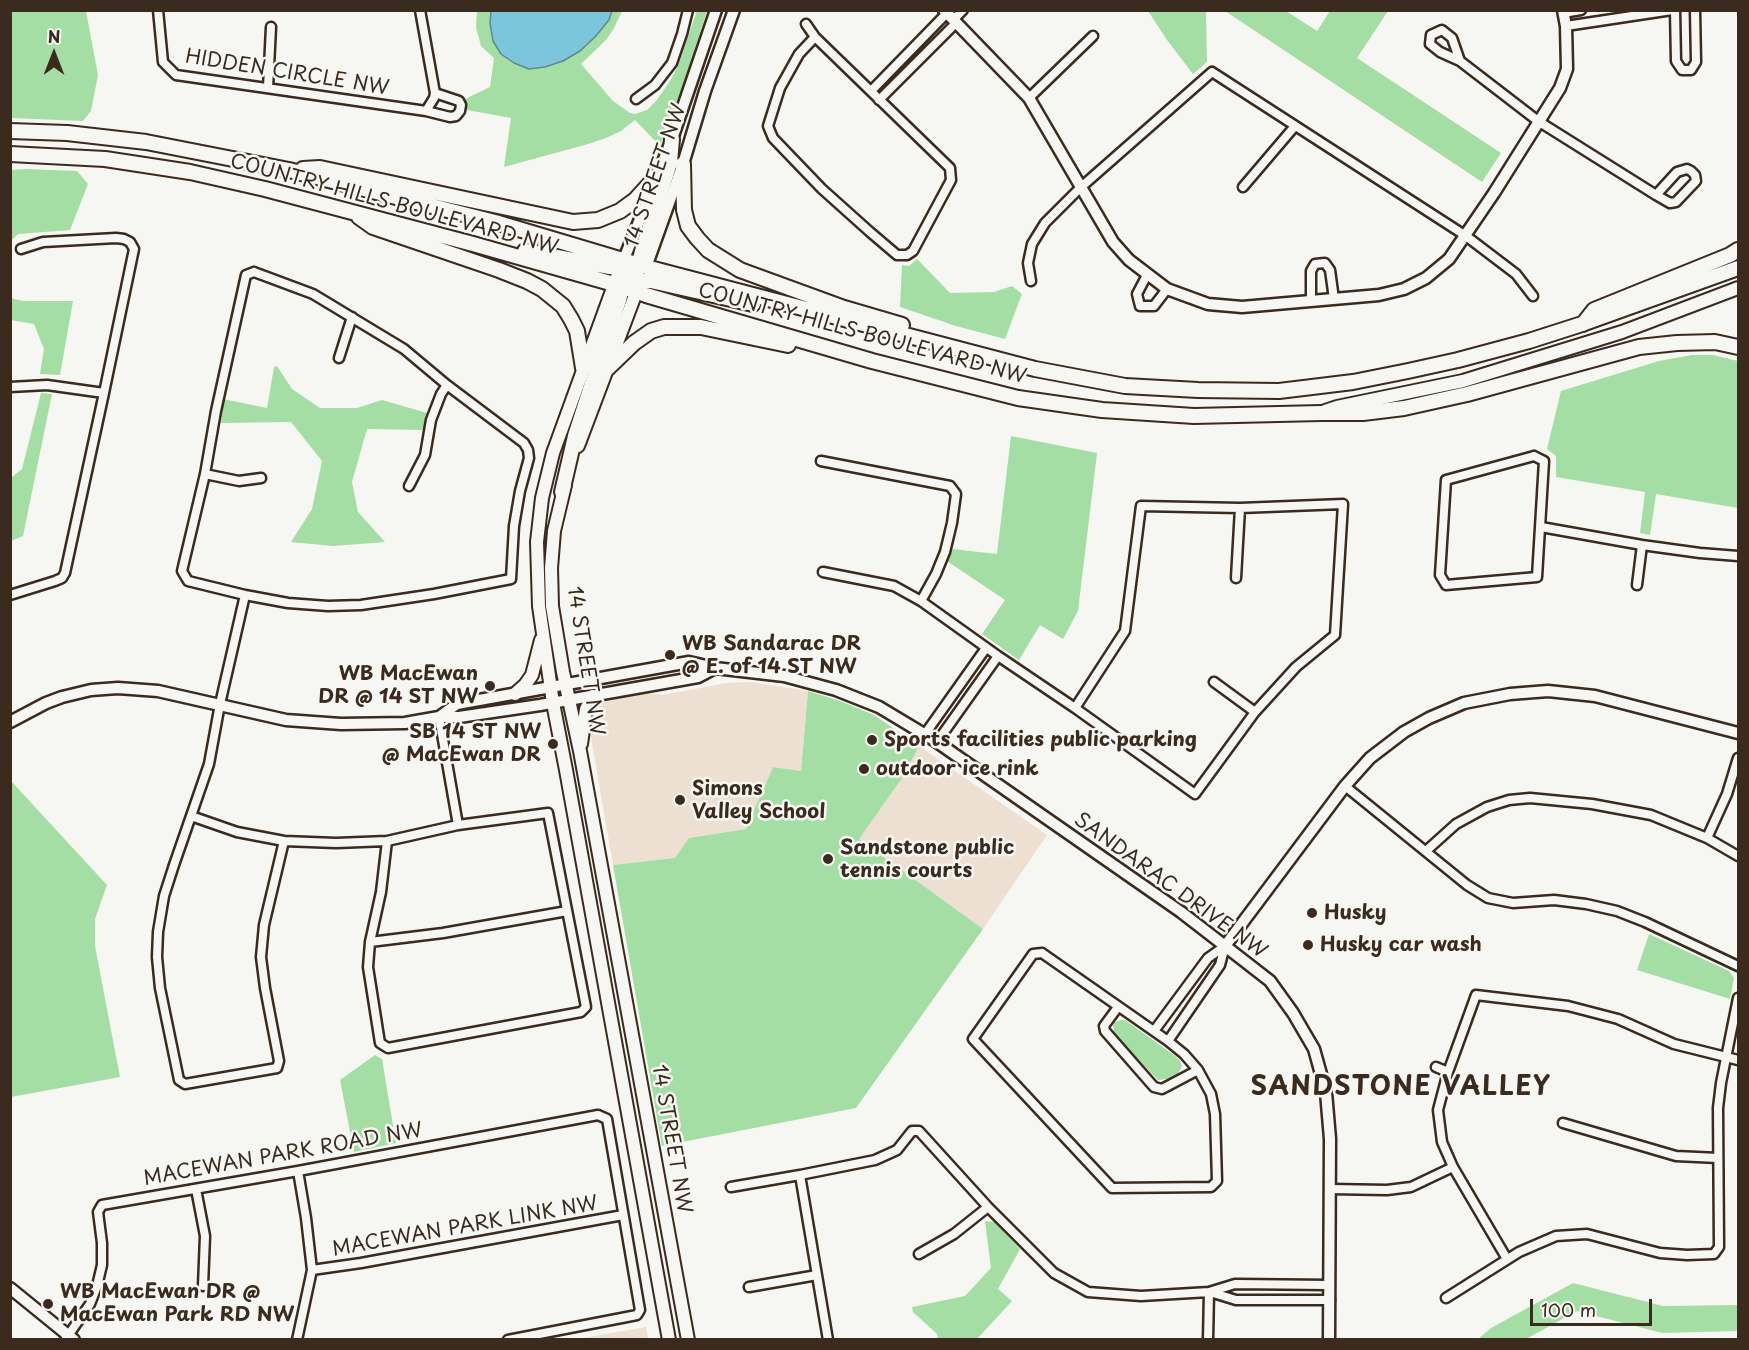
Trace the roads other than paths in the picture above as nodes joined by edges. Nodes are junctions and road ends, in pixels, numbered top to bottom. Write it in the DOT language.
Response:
graph roads {
  1 [pos="158,10"];
  2 [pos="420,10"];
  3 [pos="688,10"];
  4 [pos="716,10"];
  5 [pos="735,10"];
  6 [pos="963,10"];
  7 [pos="1581,10"];
  8 [pos="1674,10"];
  9 [pos="1695,10"];
  10 [pos="1563,12"];
  11 [pos="950,17"];
  12 [pos="806,24"];
  13 [pos="1566,26"];
  14 [pos="272,27"];
  15 [pos="1093,36"];
  16 [pos="815,37"];
  17 [pos="1460,61"];
  18 [pos="268,88"];
  19 [pos="871,91"];
  20 [pos="435,93"];
  21 [pos="1029,98"];
  22 [pos="636,99"];
  23 [pos="879,100"];
  24 [pos="426,111"];
  25 [pos="1538,122"];
  26 [pos="1295,126"];
  27 [pos="10,131"];
  28 [pos="672,139"];
  29 [pos="10,154"];
  30 [pos="683,164"];
  31 [pos="289,170"];
  32 [pos="656,177"];
  33 [pos="1243,187"];
  34 [pos="1080,188"];
  35 [pos="1656,195"];
  36 [pos="349,211"];
  37 [pos="1466,236"];
  38 [pos="21,249"];
  39 [pos="1738,250"];
  40 [pos="1738,268"];
  41 [pos="630,275"];
  42 [pos="1147,275"];
  43 [pos="1031,280"];
  44 [pos="1738,288"];
  45 [pos="1167,289"];
  46 [pos="1533,296"];
  47 [pos="1334,299"];
  48 [pos="1311,300"];
  49 [pos="352,316"];
  50 [pos="1582,324"];
  51 [pos="1738,347"];
  52 [pos="339,358"];
  53 [pos="872,361"];
  54 [pos="583,368"];
  55 [pos="608,368"];
  56 [pos="1035,369"];
  57 [pos="447,385"];
  58 [pos="10,387"];
  59 [pos="104,393"];
  60 [pos="1321,412"];
  61 [pos="820,461"];
  62 [pos="205,474"];
  63 [pos="261,478"];
  64 [pos="409,486"];
  65 [pos="562,492"];
  66 [pos="1240,508"];
  67 [pos="1541,527"];
  68 [pos="1642,545"];
  69 [pos="1738,556"];
  70 [pos="823,572"];
  71 [pos="1236,578"];
  72 [pos="1637,585"];
  73 [pos="10,595"];
  74 [pos="245,595"];
  75 [pos="921,601"];
  76 [pos="543,633"];
  77 [pos="986,648"];
  78 [pos="998,656"];
  79 [pos="715,668"];
  80 [pos="1214,682"];
  81 [pos="566,684"];
  82 [pos="550,687"];
  83 [pos="515,694"];
  84 [pos="593,696"];
  85 [pos="569,700"];
  86 [pos="553,703"];
  87 [pos="220,704"];
  88 [pos="1075,708"];
  89 [pos="1255,712"];
  90 [pos="439,717"];
  91 [pos="10,722"];
  92 [pos="926,734"];
  93 [pos="1738,734"];
  94 [pos="937,742"];
  95 [pos="580,751"];
  96 [pos="1738,758"];
  97 [pos="1345,786"];
  98 [pos="191,816"];
  99 [pos="458,825"];
  100 [pos="1707,838"];
  101 [pos="284,840"];
  102 [pos="387,841"];
  103 [pos="1426,851"];
  104 [pos="1738,856"];
  105 [pos="567,910"];
  106 [pos="370,942"];
  107 [pos="1225,946"];
  108 [pos="1738,966"];
  109 [pos="1738,1001"];
  110 [pos="1118,1006"];
  111 [pos="1154,1031"];
  112 [pos="1168,1041"];
  113 [pos="1726,1057"];
  114 [pos="1738,1060"];
  115 [pos="1436,1067"];
  116 [pos="1198,1070"];
  117 [pos="1449,1072"];
  118 [pos="1563,1123"];
  119 [pos="1718,1158"];
  120 [pos="1453,1167"];
  121 [pos="298,1171"];
  122 [pos="800,1175"];
  123 [pos="731,1186"];
  124 [pos="196,1189"];
  125 [pos="1330,1189"];
  126 [pos="988,1207"];
  127 [pos="623,1215"];
  128 [pos="919,1254"];
  129 [pos="1507,1259"];
  130 [pos="312,1270"];
  131 [pos="817,1275"];
  132 [pos="1329,1285"];
  133 [pos="203,1286"];
  134 [pos="749,1287"];
  135 [pos="10,1288"];
  136 [pos="1209,1292"];
  137 [pos="1446,1298"];
  138 [pos="1330,1300"];
  139 [pos="69,1338"];
  140 [pos="297,1340"];
  141 [pos="508,1340"];
  142 [pos="669,1340"];
  143 [pos="688,1340"];
  144 [pos="828,1340"];
  145 [pos="1208,1340"];
  146 [pos="1329,1340"];
  1 -- 18 [label="street, HIDDEN CIRCLE NW"];
  2 -- 20 [label="street"];
  3 -- 22 [label="street"];
  4 -- 28 [label="street, 14 STREET NW"];
  5 -- 30 [label="street, 14 STREET NW"];
  6 -- 11 [label="street"];
  7 -- 10 [label="street"];
  8 -- 9 [label="street"];
  8 -- 13 [label="street"];
  10 -- 13 [label="street"];
  11 -- 19 [label="street"];
  11 -- 21 [label="street"];
  11 -- 23 [label="street"];
  12 -- 16 [label="street"];
  13 -- 25 [label="street"];
  14 -- 18 [label="street"];
  15 -- 21 [label="street"];
  16 -- 19 [label="street"];
  16 -- 23 [label="street"];
  17 -- 25 [label="street"];
  18 -- 24 [label="street, HIDDEN CIRCLE NW"];
  19 -- 23 [label="street"];
  20 -- 24 [label="street"];
  20 -- 24 [label="street, HIDDEN CIRCLE NW"];
  21 -- 34 [label="street"];
  25 -- 35 [label="street"];
  25 -- 37 [label="street"];
  26 -- 33 [label="street"];
  26 -- 34 [label="street"];
  26 -- 37 [label="street"];
  27 -- 31 [label="main road, COUNTRY HILLS BOULEVARD NW"];
  28 -- 32 [label="street, 14 STREET NW"];
  28 -- 41 [label="main road"];
  29 -- 36 [label="main road, COUNTRY HILLS BOULEVARD NW"];
  30 -- 41 [label="street, 14 STREET NW"];
  30 -- 56 [label="main road"];
  31 -- 32 [label="main road"];
  31 -- 41 [label="main road, COUNTRY HILLS BOULEVARD NW"];
  32 -- 41 [label="street, 14 STREET NW"];
  34 -- 42 [label="street"];
  34 -- 43 [label="street"];
  35 -- 35 [label="street"];
  36 -- 41 [label="main road, COUNTRY HILLS BOULEVARD NW"];
  36 -- 54 [label="main road"];
  37 -- 46 [label="street"];
  37 -- 47 [label="street"];
  38 -- 59 [label="street"];
  39 -- 50 [label="main road"];
  40 -- 50 [label="main road, COUNTRY HILLS BOULEVARD NW"];
  41 -- 53 [label="main road, COUNTRY HILLS BOULEVARD NW"];
  41 -- 54 [label="main road, 14 STREET NW"];
  41 -- 55 [label="main road, 14 STREET NW"];
  41 -- 56 [label="main road"];
  41 -- 65 [label="main road"];
  42 -- 45 [label="street"];
  42 -- 45 [label="street"];
  44 -- 60 [label="main road, COUNTRY HILLS BOULEVARD NW"];
  45 -- 48 [label="street"];
  47 -- 48 [label="street"];
  47 -- 48 [label="street"];
  49 -- 52 [label="street"];
  49 -- 57 [label="street"];
  49 -- 62 [label="street"];
  50 -- 56 [label="main road, COUNTRY HILLS BOULEVARD NW"];
  51 -- 60 [label="main road"];
  53 -- 55 [label="main road"];
  53 -- 60 [label="main road, COUNTRY HILLS BOULEVARD NW"];
  54 -- 76 [label="main road, 14 STREET NW"];
  55 -- 65 [label="main road, 14 STREET NW"];
  57 -- 64 [label="street"];
  57 -- 74 [label="street"];
  58 -- 59 [label="street"];
  59 -- 73 [label="street"];
  61 -- 75 [label="street"];
  62 -- 63 [label="street"];
  62 -- 74 [label="street"];
  65 -- 81 [label="main road, 14 STREET NW"];
  66 -- 71 [label="street"];
  66 -- 88 [label="street"];
  66 -- 89 [label="street"];
  67 -- 67 [label="street"];
  67 -- 68 [label="street"];
  68 -- 69 [label="street"];
  68 -- 72 [label="street"];
  70 -- 75 [label="street"];
  74 -- 87 [label="street"];
  75 -- 77 [label="street"];
  76 -- 82 [label="main road, 14 STREET NW"];
  76 -- 83 [label="main road"];
  77 -- 78 [label="street"];
  77 -- 92 [label="street"];
  78 -- 88 [label="street"];
  78 -- 94 [label="street"];
  79 -- 81 [label="street, SANDARAC DRIVE NW"];
  79 -- 84 [label="street, SANDARAC DRIVE NW"];
  79 -- 92 [label="street, SANDARAC DRIVE NW"];
  80 -- 89 [label="street"];
  81 -- 82 [label="street, SANDARAC DRIVE NW"];
  81 -- 85 [label="main road, 14 STREET NW"];
  82 -- 83 [label="street, SANDARAC DRIVE NW"];
  82 -- 86 [label="main road, 14 STREET NW"];
  83 -- 90 [label="street, SANDARAC DRIVE NW"];
  84 -- 85 [label="street, SANDARAC DRIVE NW"];
  84 -- 95 [label="main road"];
  85 -- 86 [label="street, SANDARAC DRIVE NW"];
  85 -- 95 [label="main road, 14 STREET NW"];
  86 -- 90 [label="street, SANDARAC DRIVE NW"];
  86 -- 142 [label="main road, 14 STREET NW"];
  87 -- 90 [label="street"];
  87 -- 91 [label="street"];
  87 -- 98 [label="street"];
  88 -- 89 [label="street"];
  90 -- 99 [label="street"];
  92 -- 94 [label="street, SANDARAC DRIVE NW"];
  93 -- 97 [label="street"];
  94 -- 107 [label="street, SANDARAC DRIVE NW"];
  95 -- 143 [label="main road, 14 STREET NW"];
  96 -- 100 [label="street"];
  97 -- 103 [label="street"];
  97 -- 107 [label="street"];
  98 -- 101 [label="street"];
  98 -- 101 [label="street"];
  99 -- 102 [label="street"];
  99 -- 105 [label="street"];
  100 -- 103 [label="street"];
  100 -- 104 [label="street"];
  101 -- 102 [label="street"];
  102 -- 106 [label="street"];
  103 -- 108 [label="street"];
  105 -- 106 [label="street"];
  105 -- 106 [label="street"];
  107 -- 111 [label="street"];
  107 -- 112 [label="street"];
  107 -- 125 [label="street, SANDARAC DRIVE NW"];
  109 -- 113 [label="street"];
  110 -- 111 [label="street"];
  110 -- 116 [label="street"];
  110 -- 116 [label="street"];
  111 -- 112 [label="street"];
  112 -- 116 [label="street"];
  113 -- 114 [label="street"];
  113 -- 117 [label="street"];
  113 -- 119 [label="street"];
  115 -- 117 [label="street"];
  117 -- 120 [label="street"];
  118 -- 119 [label="street"];
  119 -- 129 [label="street"];
  120 -- 125 [label="street"];
  120 -- 129 [label="street"];
  121 -- 124 [label="street, MACEWAN PARK ROAD NW"];
  121 -- 127 [label="street, MACEWAN PARK ROAD NW"];
  121 -- 130 [label="street"];
  122 -- 123 [label="street"];
  122 -- 126 [label="street"];
  122 -- 131 [label="street"];
  124 -- 133 [label="street"];
  124 -- 139 [label="street, MACEWAN PARK ROAD NW"];
  125 -- 132 [label="street, SANDARAC DRIVE NW"];
  126 -- 128 [label="street"];
  126 -- 136 [label="street"];
  127 -- 130 [label="street, MACEWAN PARK LINK NW"];
  127 -- 141 [label="street"];
  129 -- 137 [label="street"];
  130 -- 140 [label="street"];
  131 -- 134 [label="street"];
  131 -- 144 [label="street"];
  132 -- 136 [label="street"];
  132 -- 138 [label="street, SANDARAC DRIVE NW"];
  135 -- 139 [label="street"];
  136 -- 138 [label="street"];
  136 -- 145 [label="street"];
  138 -- 146 [label="street, SANDARAC DRIVE NW"];
}
